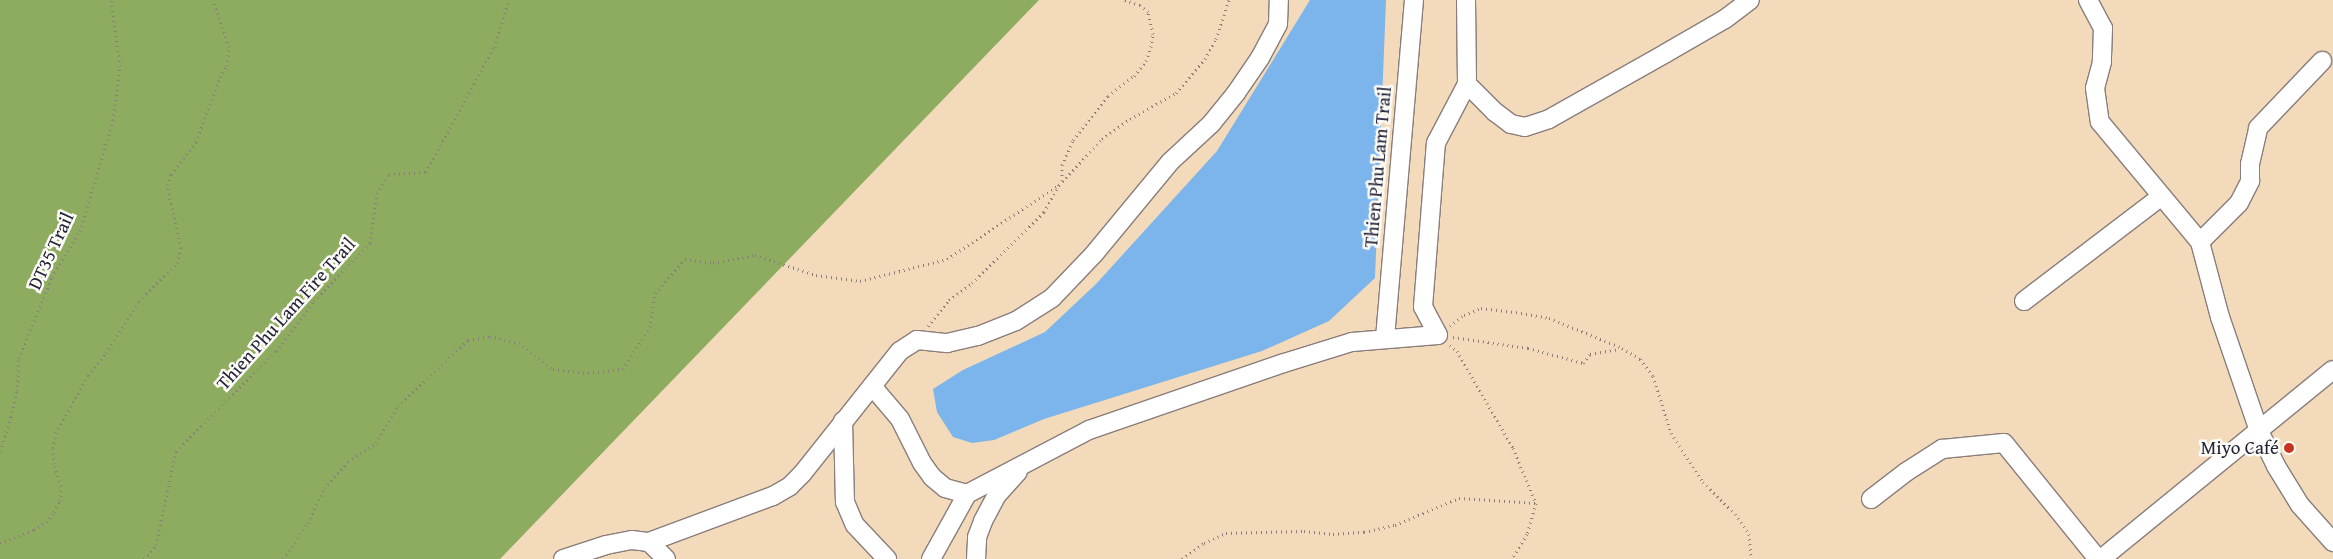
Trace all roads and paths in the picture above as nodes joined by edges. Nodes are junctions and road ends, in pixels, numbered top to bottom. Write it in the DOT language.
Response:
graph roads {
  1 [pos="111,0"];
  2 [pos="214,0"];
  3 [pos="509,0"];
  4 [pos="1125,0"];
  5 [pos="1229,0"];
  6 [pos="1279,0"];
  7 [pos="1414,0"];
  8 [pos="1466,0"];
  9 [pos="1750,0"];
  10 [pos="2088,0"];
  11 [pos="2322,61"];
  12 [pos="1466,84"];
  13 [pos="1062,180"];
  14 [pos="1059,185"];
  15 [pos="2162,196"];
  16 [pos="2200,242"];
  17 [pos="2024,301"];
  18 [pos="1438,335"];
  19 [pos="1385,338"];
  20 [pos="917,340"];
  21 [pos="1622,348"];
  22 [pos="2333,370"];
  23 [pos="872,386"];
  24 [pos="843,420"];
  25 [pos="2259,430"];
  26 [pos="0,451"];
  27 [pos="1028,461"];
  28 [pos="967,494"];
  29 [pos="1872,499"];
  30 [pos="1536,503"];
  31 [pos="641,541"];
  32 [pos="2333,542"];
  33 [pos="0,543"];
  34 [pos="144,559"];
  35 [pos="283,559"];
  36 [pos="563,559"];
  37 [pos="610,559"];
  38 [pos="666,559"];
  39 [pos="887,559"];
  40 [pos="932,559"];
  41 [pos="976,559"];
  42 [pos="1182,559"];
  43 [pos="1512,559"];
  44 [pos="1751,559"];
  45 [pos="2099,559"];
  1 -- 26 [label="path, DT35 Trail"];
  2 -- 33 [label="path"];
  3 -- 34 [label="path, Thien Phu Lam Fire Trail"];
  4 -- 13 [label="path"];
  5 -- 13 [label="path"];
  6 -- 20 [label="street"];
  7 -- 19 [label="street, Thien Phu Lam Trail"];
  8 -- 12 [label="street"];
  9 -- 12 [label="street"];
  10 -- 15 [label="street"];
  11 -- 16 [label="street"];
  12 -- 18 [label="street"];
  13 -- 14 [label="path"];
  14 -- 20 [label="path"];
  14 -- 35 [label="path"];
  15 -- 16 [label="street"];
  15 -- 17 [label="street"];
  16 -- 25 [label="street"];
  18 -- 19 [label="street"];
  18 -- 21 [label="path"];
  18 -- 21 [label="path"];
  18 -- 30 [label="path"];
  19 -- 27 [label="street"];
  20 -- 23 [label="street"];
  21 -- 44 [label="path"];
  22 -- 25 [label="street"];
  23 -- 24 [label="street"];
  23 -- 28 [label="street"];
  24 -- 31 [label="street"];
  24 -- 39 [label="street"];
  25 -- 32 [label="street"];
  25 -- 45 [label="street"];
  27 -- 28 [label="street"];
  27 -- 41 [label="street"];
  28 -- 40 [label="street"];
  29 -- 45 [label="street"];
  30 -- 42 [label="path"];
  30 -- 43 [label="path"];
  31 -- 36 [label="street"];
  31 -- 37 [label="street"];
  31 -- 38 [label="street"];
}
